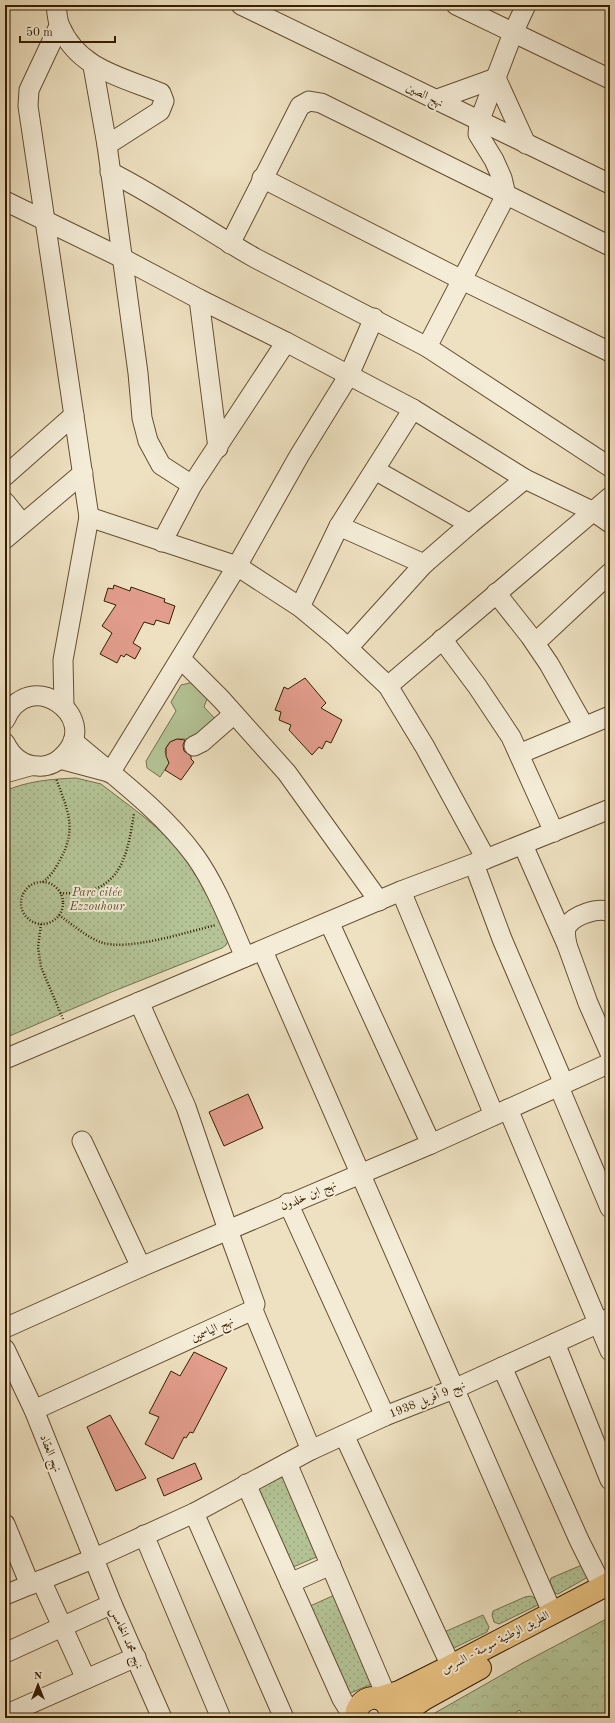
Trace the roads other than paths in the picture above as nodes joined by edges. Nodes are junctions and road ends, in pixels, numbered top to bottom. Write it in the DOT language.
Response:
graph roads {
  1 [pos="56,5"];
  2 [pos="242,5"];
  3 [pos="456,5"];
  4 [pos="526,5"];
  5 [pos="60,26"];
  6 [pos="513,33"];
  7 [pos="93,66"];
  8 [pos="496,78"];
  9 [pos="610,80"];
  10 [pos="435,100"];
  11 [pos="479,122"];
  12 [pos="526,144"];
  13 [pos="106,145"];
  14 [pos="110,172"];
  15 [pos="262,178"];
  16 [pos="610,184"];
  17 [pos="506,195"];
  18 [pos="5,201"];
  19 [pos="46,220"];
  20 [pos="230,244"];
  21 [pos="610,246"];
  22 [pos="122,258"];
  23 [pos="462,280"];
  24 [pos="199,299"];
  25 [pos="374,318"];
  26 [pos="286,342"];
  27 [pos="427,347"];
  28 [pos="610,352"];
  29 [pos="349,376"];
  30 [pos="413,409"];
  31 [pos="74,415"];
  32 [pos="218,448"];
  33 [pos="610,467"];
  34 [pos="374,470"];
  35 [pos="83,472"];
  36 [pos="5,476"];
  37 [pos="526,480"];
  38 [pos="192,485"];
  39 [pos="610,497"];
  40 [pos="5,502"];
  41 [pos="594,512"];
  42 [pos="89,517"];
  43 [pos="22,523"];
  44 [pos="610,523"];
  45 [pos="470,524"];
  46 [pos="339,526"];
  47 [pos="5,539"];
  48 [pos="162,542"];
  49 [pos="424,564"];
  50 [pos="237,566"];
  51 [pos="610,573"];
  52 [pos="496,593"];
  53 [pos="300,607"];
  54 [pos="442,639"];
  55 [pos="535,643"];
  56 [pos="348,648"];
  57 [pos="181,659"];
  58 [pos="63,660"];
  59 [pos="388,686"];
  60 [pos="43,696"];
  61 [pos="10,702"];
  62 [pos="64,706"];
  63 [pos="234,714"];
  64 [pos="610,716"];
  65 [pos="5,720"];
  66 [pos="584,726"];
  67 [pos="73,741"];
  68 [pos="5,743"];
  69 [pos="194,746"];
  70 [pos="519,754"];
  71 [pos="56,762"];
  72 [pos="30,766"];
  73 [pos="5,773"];
  74 [pos="110,773"];
  75 [pos="610,810"];
  76 [pos="554,832"];
  77 [pos="523,844"];
  78 [pos="480,862"];
  79 [pos="401,891"];
  80 [pos="379,901"];
  81 [pos="610,912"];
  82 [pos="329,922"];
  83 [pos="567,945"];
  84 [pos="254,954"];
  85 [pos="139,1002"];
  86 [pos="610,1053"];
  87 [pos="5,1059"];
  88 [pos="610,1063"];
  89 [pos="562,1085"];
  90 [pos="501,1112"];
  91 [pos="82,1141"];
  92 [pos="431,1144"];
  93 [pos="360,1174"];
  94 [pos="288,1203"];
  95 [pos="610,1208"];
  96 [pos="228,1230"];
  97 [pos="141,1267"];
  98 [pos="253,1310"];
  99 [pos="604,1321"];
  100 [pos="5,1328"];
  101 [pos="555,1343"];
  102 [pos="5,1348"];
  103 [pos="610,1351"];
  104 [pos="502,1367"];
  105 [pos="454,1389"];
  106 [pos="34,1410"];
  107 [pos="386,1416"];
  108 [pos="344,1435"];
  109 [pos="311,1450"];
  110 [pos="287,1463"];
  111 [pos="610,1480"];
  112 [pos="246,1484"];
  113 [pos="194,1513"];
  114 [pos="5,1524"];
  115 [pos="144,1535"];
  116 [pos="95,1558"];
  117 [pos="331,1565"];
  118 [pos="35,1582"];
  119 [pos="290,1583"];
  120 [pos="607,1589"];
  121 [pos="5,1595"];
  122 [pos="112,1604"];
  123 [pos="552,1612"];
  124 [pos="62,1627"];
  125 [pos="5,1653"];
  126 [pos="136,1657"];
  127 [pos="451,1666"];
  128 [pos="86,1679"];
  129 [pos="388,1708"];
  130 [pos="5,1715"];
  131 [pos="352,1715"];
  132 [pos="155,1716"];
  133 [pos="221,1718"];
  134 [pos="284,1718"];
  1 -- 5 [label="street"];
  2 -- 10 [label="street, نهج الصين"];
  3 -- 6 [label="street"];
  4 -- 6 [label="street"];
  5 -- 7 [label="street"];
  5 -- 19 [label="street"];
  6 -- 8 [label="street"];
  6 -- 9 [label="street"];
  7 -- 13 [label="street"];
  7 -- 13 [label="street"];
  8 -- 10 [label="street"];
  8 -- 11 [label="street"];
  8 -- 12 [label="street"];
  10 -- 11 [label="street, نهج الصين"];
  11 -- 12 [label="street, نهج الصين"];
  11 -- 17 [label="street"];
  12 -- 16 [label="street, نهج الصين"];
  13 -- 14 [label="street"];
  14 -- 20 [label="street"];
  14 -- 22 [label="street"];
  15 -- 17 [label="street"];
  15 -- 20 [label="street"];
  15 -- 23 [label="street"];
  17 -- 21 [label="street"];
  17 -- 23 [label="street"];
  18 -- 19 [label="street"];
  19 -- 22 [label="street"];
  19 -- 31 [label="street"];
  20 -- 25 [label="street"];
  22 -- 24 [label="street"];
  22 -- 38 [label="street"];
  23 -- 27 [label="street"];
  23 -- 28 [label="street"];
  24 -- 26 [label="street"];
  24 -- 32 [label="street"];
  25 -- 27 [label="street"];
  25 -- 29 [label="street"];
  26 -- 29 [label="street"];
  26 -- 32 [label="street"];
  27 -- 33 [label="street"];
  29 -- 30 [label="street"];
  29 -- 50 [label="street"];
  30 -- 34 [label="street"];
  30 -- 37 [label="street"];
  31 -- 35 [label="street"];
  31 -- 36 [label="street"];
  32 -- 38 [label="street"];
  34 -- 45 [label="street"];
  34 -- 46 [label="street"];
  35 -- 42 [label="street"];
  35 -- 43 [label="street"];
  37 -- 41 [label="street"];
  37 -- 45 [label="street"];
  38 -- 48 [label="street"];
  39 -- 41 [label="street"];
  40 -- 43 [label="street"];
  41 -- 44 [label="street"];
  41 -- 52 [label="street"];
  42 -- 48 [label="street"];
  42 -- 58 [label="street"];
  43 -- 47 [label="street"];
  45 -- 49 [label="street"];
  46 -- 49 [label="street"];
  46 -- 53 [label="street"];
  48 -- 50 [label="street"];
  49 -- 56 [label="street"];
  50 -- 53 [label="street"];
  50 -- 57 [label="street"];
  51 -- 55 [label="street"];
  52 -- 54 [label="street"];
  52 -- 55 [label="street"];
  53 -- 56 [label="street"];
  54 -- 59 [label="street"];
  54 -- 70 [label="street"];
  55 -- 66 [label="street"];
  56 -- 59 [label="street"];
  57 -- 63 [label="street"];
  57 -- 74 [label="street"];
  58 -- 60 [label="street"];
  58 -- 62 [label="street"];
  59 -- 78 [label="street"];
  60 -- 61 [label="street"];
  60 -- 62 [label="street"];
  61 -- 65 [label="street"];
  62 -- 67 [label="street"];
  63 -- 69 [label="street"];
  63 -- 80 [label="street"];
  64 -- 66 [label="street"];
  66 -- 70 [label="street"];
  67 -- 71 [label="street"];
  67 -- 74 [label="street"];
  68 -- 72 [label="street"];
  70 -- 76 [label="street"];
  71 -- 72 [label="street"];
  71 -- 74 [label="street"];
  72 -- 73 [label="street"];
  74 -- 84 [label="street"];
  75 -- 76 [label="street"];
  76 -- 77 [label="street"];
  77 -- 78 [label="street"];
  77 -- 83 [label="street"];
  78 -- 79 [label="street"];
  78 -- 89 [label="street"];
  79 -- 80 [label="street"];
  79 -- 90 [label="street"];
  80 -- 82 [label="street"];
  81 -- 83 [label="street"];
  82 -- 84 [label="street"];
  82 -- 92 [label="street"];
  83 -- 86 [label="street"];
  84 -- 85 [label="street"];
  84 -- 93 [label="street"];
  85 -- 87 [label="street"];
  85 -- 96 [label="street"];
  88 -- 89 [label="street, نهج ابن خلدون"];
  89 -- 90 [label="street, نهج ابن خلدون"];
  89 -- 95 [label="street"];
  90 -- 92 [label="street, نهج ابن خلدون"];
  90 -- 99 [label="street"];
  91 -- 97 [label="street"];
  92 -- 93 [label="street, نهج ابن خلدون"];
  93 -- 94 [label="street, نهج ابن خلدون"];
  93 -- 105 [label="street"];
  94 -- 96 [label="street, نهج ابن خلدون"];
  94 -- 107 [label="street"];
  96 -- 97 [label="street, نهج ابن خلدون"];
  96 -- 98 [label="street"];
  97 -- 100 [label="street, نهج ابن خلدون"];
  98 -- 106 [label="street, نهج الياسمين"];
  98 -- 109 [label="street"];
  99 -- 101 [label="street, نهج 9 أفريل 1938"];
  99 -- 103 [label="street"];
  101 -- 104 [label="street, نهج 9 أفريل 1938"];
  101 -- 111 [label="street"];
  102 -- 106 [label="street, نهج العقاد"];
  104 -- 105 [label="street, نهج 9 أفريل 1938"];
  104 -- 120 [label="street"];
  105 -- 107 [label="street, نهج 9 أفريل 1938"];
  105 -- 123 [label="street"];
  106 -- 116 [label="street, نهج العقاد"];
  107 -- 108 [label="street, نهج 9 أفريل 1938"];
  108 -- 109 [label="street, نهج 9 أفريل 1938"];
  108 -- 127 [label="street"];
  109 -- 110 [label="street, نهج 9 أفريل 1938"];
  110 -- 112 [label="street, نهج 9 أفريل 1938"];
  110 -- 117 [label="street"];
  112 -- 113 [label="street, نهج 9 أفريل 1938"];
  112 -- 119 [label="street"];
  113 -- 115 [label="street, نهج 9 أفريل 1938"];
  113 -- 134 [label="street"];
  114 -- 118 [label="street"];
  115 -- 116 [label="street, نهج 9 أفريل 1938"];
  115 -- 133 [label="street"];
  116 -- 118 [label="street, نهج 9 أفريل 1938"];
  116 -- 122 [label="street, نهج محمد الخامس"];
  117 -- 119 [label="street"];
  117 -- 129 [label="street"];
  118 -- 121 [label="street, نهج 9 أفريل 1938"];
  118 -- 124 [label="street"];
  119 -- 131 [label="street"];
  120 -- 123 [label="highway, الطريق الوطنية سوسة - السرس"];
  120 -- 129 [label="highway, الطريق الوطنية سوسة - السرس"];
  122 -- 124 [label="street"];
  122 -- 126 [label="street, نهج محمد الخامس"];
  123 -- 127 [label="highway, الطريق الوطنية سوسة - السرس"];
  124 -- 125 [label="street"];
  124 -- 128 [label="street"];
  126 -- 128 [label="street"];
  126 -- 132 [label="street, نهج محمد الخامس"];
  127 -- 129 [label="highway, الطريق الوطنية سوسة - السرس"];
  128 -- 130 [label="street"];
  129 -- 131 [label="highway"];
}
